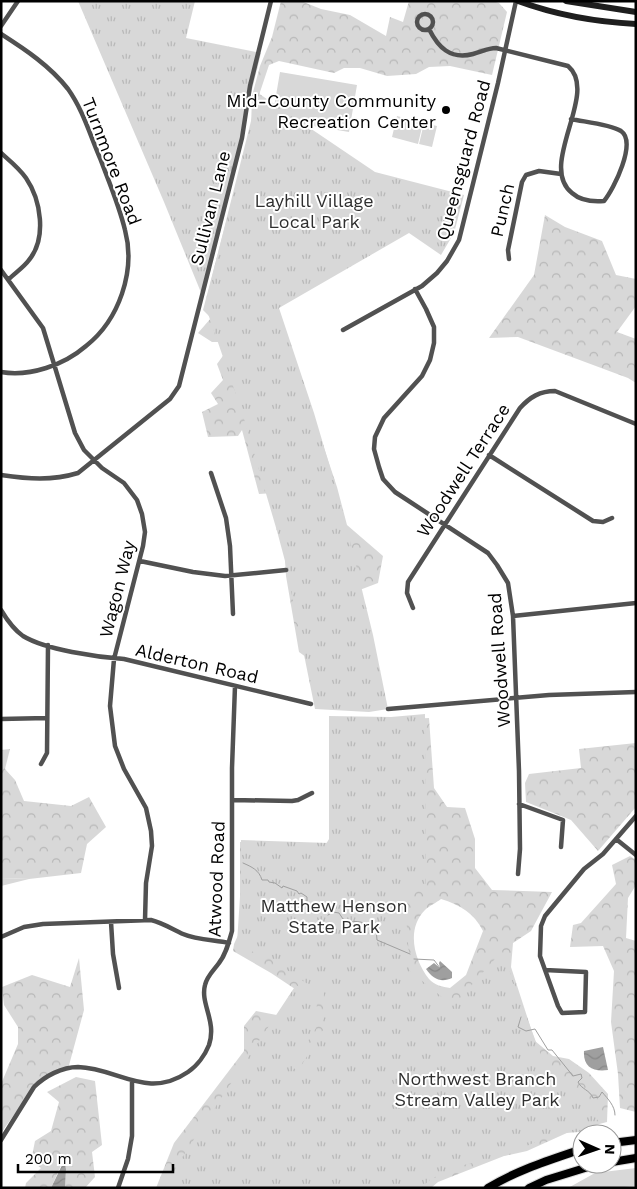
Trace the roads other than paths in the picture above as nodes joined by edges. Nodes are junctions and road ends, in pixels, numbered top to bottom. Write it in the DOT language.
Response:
graph roads {
  1 [pos="18,1"];
  2 [pos="271,1"];
  3 [pos="517,1"];
  4 [pos="566,1"];
  5 [pos="636,12"];
  6 [pos="636,24"];
  7 [pos="1,26"];
  8 [pos="429,28"];
  9 [pos="1,34"];
  10 [pos="506,50"];
  11 [pos="571,119"];
  12 [pos="1,153"];
  13 [pos="561,174"];
  14 [pos="509,259"];
  15 [pos="1,270"];
  16 [pos="9,278"];
  17 [pos="415,289"];
  18 [pos="343,330"];
  19 [pos="54,365"];
  20 [pos="1,372"];
  21 [pos="636,424"];
  22 [pos="489,455"];
  23 [pos="93,460"];
  24 [pos="211,473"];
  25 [pos="1,475"];
  26 [pos="612,518"];
  27 [pos="444,524"];
  28 [pos="140,561"];
  29 [pos="286,570"];
  30 [pos="232,575"];
  31 [pos="636,603"];
  32 [pos="413,608"];
  33 [pos="1,610"];
  34 [pos="233,614"];
  35 [pos="513,616"];
  36 [pos="48,646"];
  37 [pos="114,658"];
  38 [pos="235,686"];
  39 [pos="636,692"];
  40 [pos="517,697"];
  41 [pos="311,704"];
  42 [pos="388,709"];
  43 [pos="1,718"];
  44 [pos="47,718"];
  45 [pos="40,764"];
  46 [pos="312,793"];
  47 [pos="232,800"];
  48 [pos="519,804"];
  49 [pos="636,816"];
  50 [pos="616,839"];
  51 [pos="561,847"];
  52 [pos="636,855"];
  53 [pos="518,874"];
  54 [pos="145,920"];
  55 [pos="111,922"];
  56 [pos="1,937"];
  57 [pos="229,943"];
  58 [pos="545,970"];
  59 [pos="119,988"];
  60 [pos="132,1081"];
  61 [pos="1,1140"];
  62 [pos="636,1140"];
  63 [pos="622,1142"];
  64 [pos="572,1152"];
  65 [pos="636,1158"];
  66 [pos="622,1160"];
  67 [pos="572,1172"];
  68 [pos="118,1188"];
  69 [pos="488,1188"];
  70 [pos="529,1188"];
  1 -- 7 [label="street"];
  2 -- 23 [label="street, Sullivan Lane"];
  3 -- 6 [label="main road"];
  3 -- 10 [label="street, Queensguard Road"];
  4 -- 5 [label="main road"];
  8 -- 10 [label="street"];
  9 -- 19 [label="street, Turnmore Road"];
  10 -- 11 [label="street"];
  10 -- 17 [label="street, Queensguard Road"];
  11 -- 13 [label="street"];
  11 -- 13 [label="street"];
  12 -- 16 [label="street"];
  13 -- 14 [label="street, Punch"];
  15 -- 16 [label="street, Wagon Way"];
  16 -- 19 [label="street, Wagon Way"];
  17 -- 18 [label="street, Queensguard Road"];
  17 -- 27 [label="street, Woodwell Road"];
  19 -- 20 [label="street, Turnmore Road"];
  19 -- 23 [label="street, Wagon Way"];
  21 -- 22 [label="street, Woodwell Terrace"];
  22 -- 26 [label="street"];
  22 -- 27 [label="street, Woodwell Terrace"];
  23 -- 25 [label="street, Sullivan Lane"];
  23 -- 28 [label="street, Wagon Way"];
  24 -- 30 [label="street"];
  27 -- 32 [label="street, Woodwell Terrace"];
  27 -- 35 [label="street, Woodwell Road"];
  28 -- 30 [label="street"];
  28 -- 37 [label="street, Wagon Way"];
  29 -- 30 [label="street"];
  30 -- 34 [label="street"];
  31 -- 35 [label="street"];
  33 -- 36 [label="street, Alderton Road"];
  35 -- 40 [label="street, Woodwell Road"];
  36 -- 37 [label="street, Alderton Road"];
  36 -- 44 [label="street"];
  37 -- 38 [label="street, Alderton Road"];
  37 -- 54 [label="street, Wagon Way"];
  38 -- 41 [label="street, Alderton Road"];
  38 -- 47 [label="street, Atwood Road"];
  39 -- 40 [label="street"];
  40 -- 42 [label="street"];
  40 -- 48 [label="street, Woodwell Road"];
  43 -- 44 [label="street"];
  44 -- 45 [label="street"];
  46 -- 47 [label="street"];
  47 -- 57 [label="street, Atwood Road"];
  48 -- 51 [label="street"];
  48 -- 53 [label="street, Woodwell Road"];
  49 -- 50 [label="street"];
  50 -- 52 [label="street"];
  50 -- 58 [label="street"];
  54 -- 55 [label="street"];
  54 -- 57 [label="street"];
  55 -- 56 [label="street"];
  55 -- 59 [label="street"];
  57 -- 60 [label="street, Atwood Road"];
  58 -- 58 [label="street"];
  60 -- 61 [label="street, Atwood Road"];
  60 -- 68 [label="street"];
  62 -- 63 [label="highway"];
  64 -- 69 [label="highway"];
  65 -- 66 [label="highway"];
  67 -- 70 [label="highway"];
}
